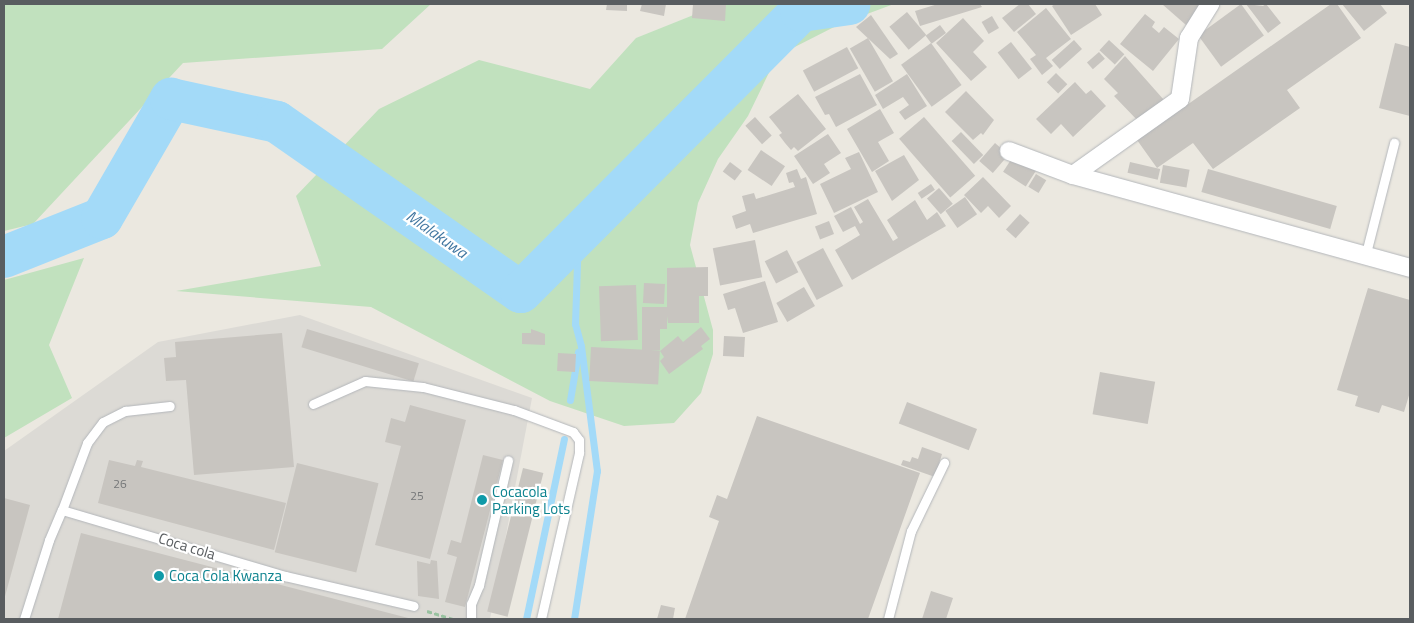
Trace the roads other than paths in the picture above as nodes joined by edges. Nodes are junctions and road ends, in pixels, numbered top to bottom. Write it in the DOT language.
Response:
graph roads {
  1 [pos="1210,4"];
  2 [pos="1394,143"];
  3 [pos="1009,151"];
  4 [pos="1073,175"];
  5 [pos="1365,257"];
  6 [pos="1410,268"];
  7 [pos="313,404"];
  8 [pos="170,406"];
  9 [pos="508,460"];
  10 [pos="944,463"];
  11 [pos="62,510"];
  12 [pos="414,606"];
  13 [pos="24,619"];
  14 [pos="471,619"];
  15 [pos="541,619"];
  16 [pos="888,619"];
  1 -- 4 [label="street"];
  2 -- 5 [label="lane"];
  3 -- 4 [label="street"];
  4 -- 5 [label="street"];
  5 -- 6 [label="street"];
  7 -- 15 [label="lane"];
  8 -- 11 [label="lane"];
  9 -- 14 [label="lane"];
  10 -- 16 [label="lane"];
  11 -- 12 [label="lane, Coca cola"];
  11 -- 13 [label="lane"];
}
